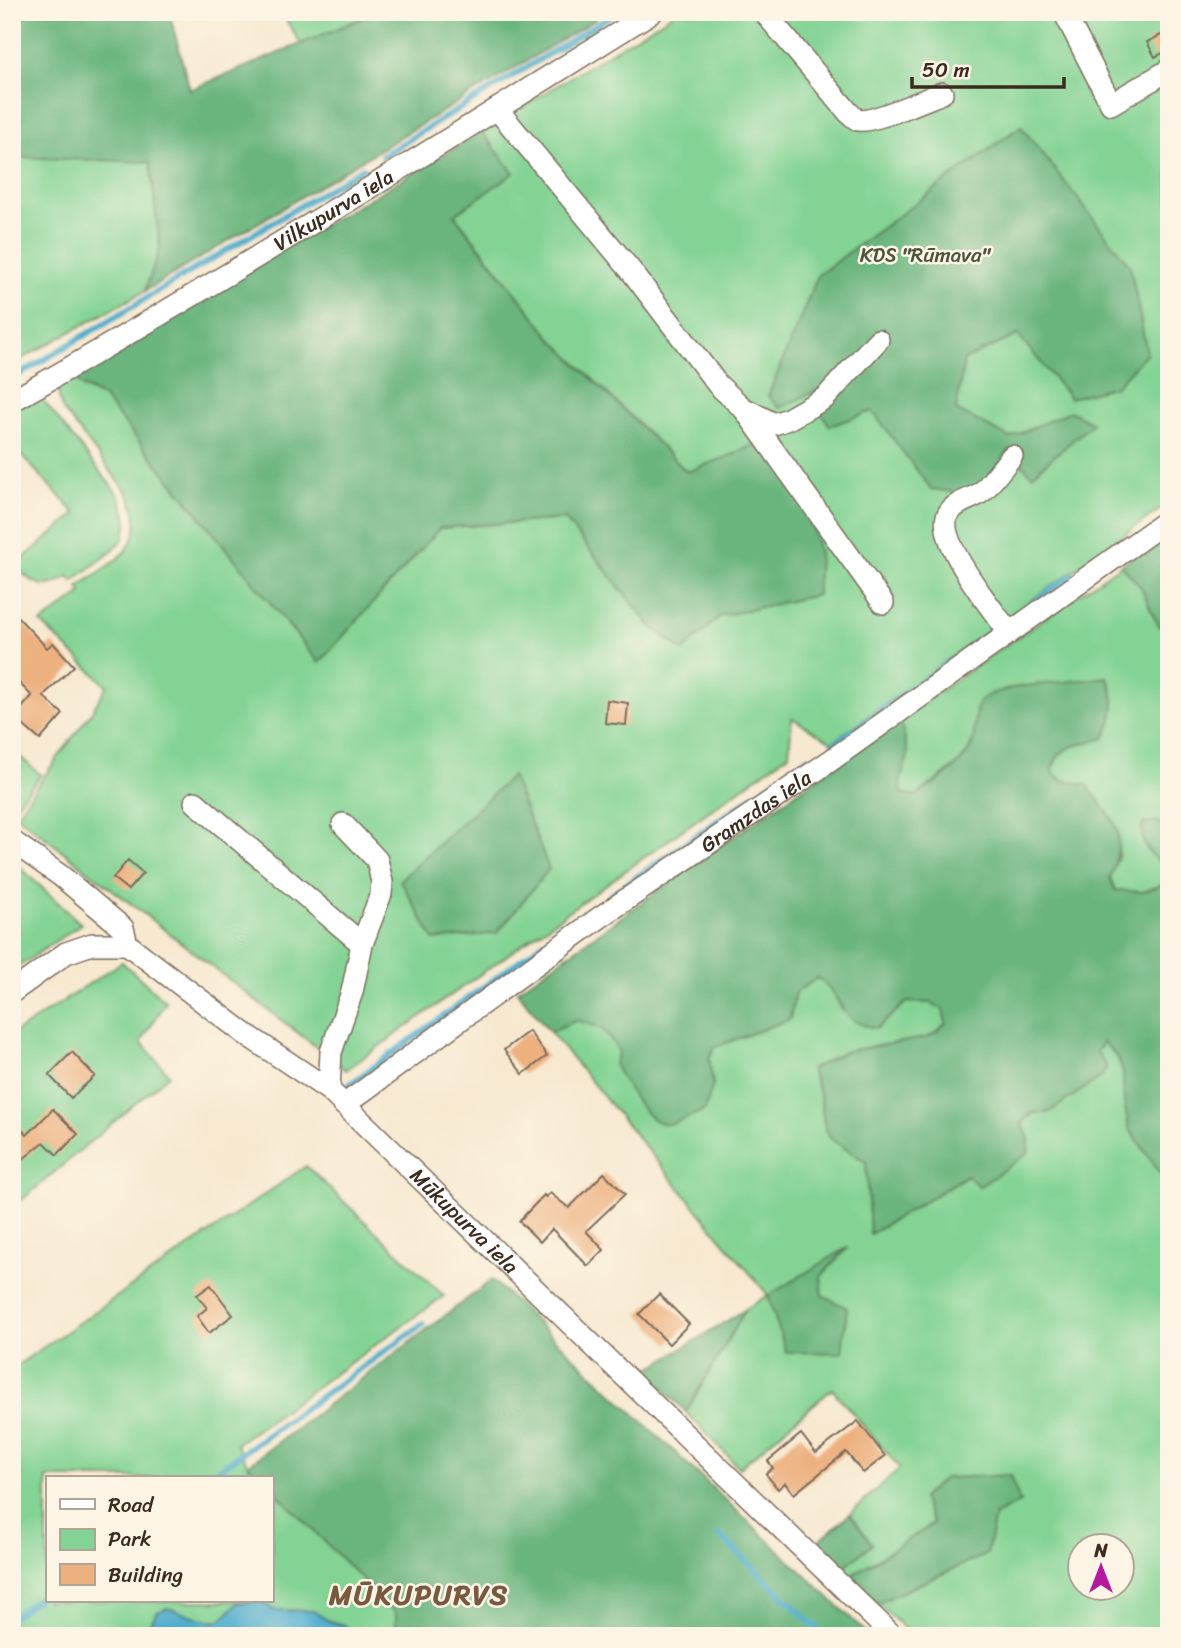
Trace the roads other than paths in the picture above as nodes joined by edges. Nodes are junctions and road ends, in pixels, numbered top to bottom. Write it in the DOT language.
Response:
graph roads {
  1 [pos="652,12"];
  2 [pos="764,12"];
  3 [pos="1064,12"];
  4 [pos="1169,70"];
  5 [pos="943,93"];
  6 [pos="498,109"];
  7 [pos="878,340"];
  8 [pos="12,401"];
  9 [pos="744,409"];
  10 [pos="1012,456"];
  11 [pos="1169,519"];
  12 [pos="883,604"];
  13 [pos="1009,632"];
  14 [pos="195,802"];
  15 [pos="343,824"];
  16 [pos="12,841"];
  17 [pos="127,944"];
  18 [pos="362,944"];
  19 [pos="12,992"];
  20 [pos="337,1098"];
  21 [pos="893,1636"];
  1 -- 6 [label="street, Vilkupurva iela"];
  2 -- 5 [label="street"];
  3 -- 4 [label="street"];
  6 -- 8 [label="street, Vilkupurva iela"];
  6 -- 9 [label="street"];
  7 -- 9 [label="street"];
  9 -- 12 [label="street"];
  10 -- 13 [label="street"];
  11 -- 13 [label="street, Gramzdas iela"];
  13 -- 20 [label="street, Gramzdas iela"];
  14 -- 18 [label="street"];
  15 -- 18 [label="street"];
  16 -- 17 [label="street, Mūkupurva iela"];
  17 -- 19 [label="street"];
  17 -- 20 [label="street, Mūkupurva iela"];
  18 -- 20 [label="street"];
  20 -- 21 [label="street, Mūkupurva iela"];
}
